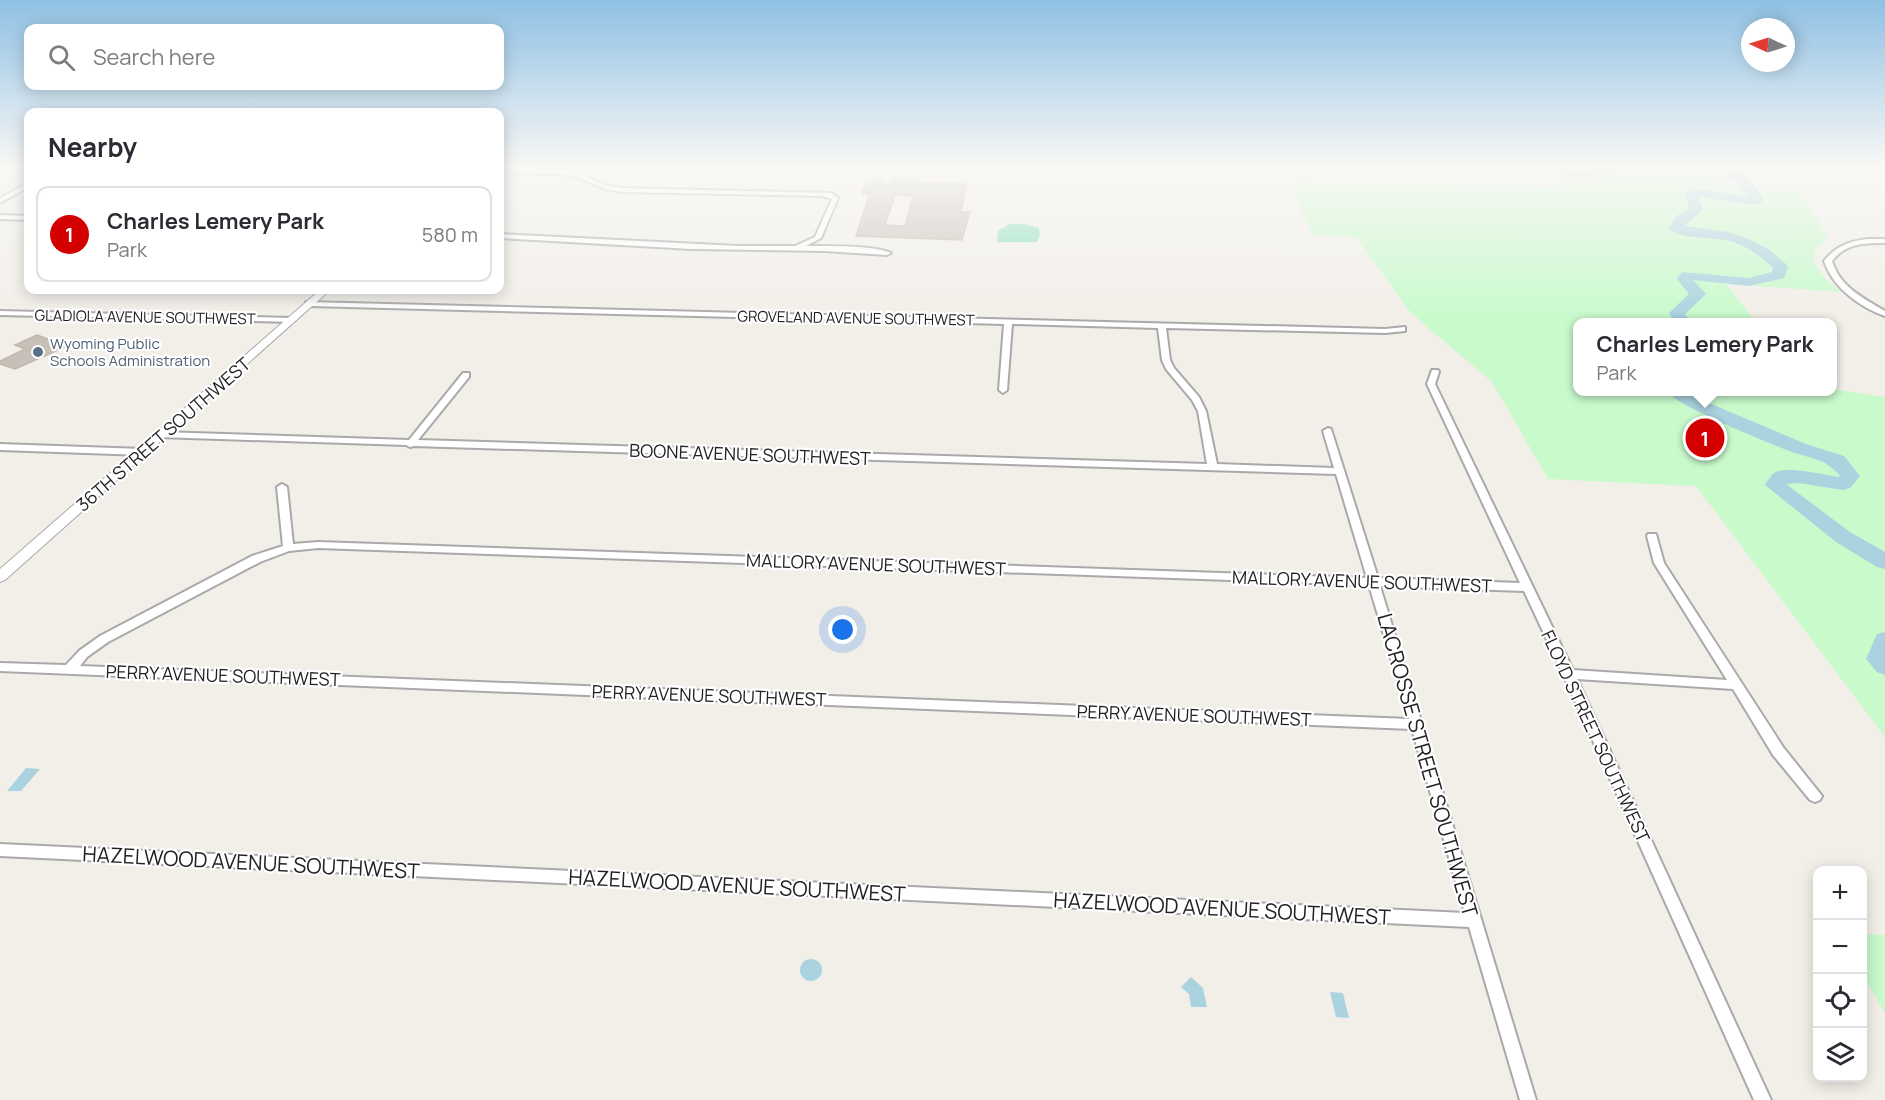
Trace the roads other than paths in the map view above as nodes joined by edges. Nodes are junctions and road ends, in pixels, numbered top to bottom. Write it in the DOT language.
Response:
graph roads {
  1 [pos="826,218"];
  2 [pos="504,236"];
  3 [pos="1885,241"];
  4 [pos="798,247"];
  5 [pos="887,253"];
  6 [pos="321,294"];
  7 [pos="309,304"];
  8 [pos="0,313"];
  9 [pos="1885,314"];
  10 [pos="291,320"];
  11 [pos="1008,322"];
  12 [pos="1162,326"];
  13 [pos="1402,329"];
  14 [pos="1435,372"];
  15 [pos="466,375"];
  16 [pos="1003,390"];
  17 [pos="1328,431"];
  18 [pos="161,435"];
  19 [pos="410,444"];
  20 [pos="0,447"];
  21 [pos="143,452"];
  22 [pos="1212,468"];
  23 [pos="1339,471"];
  24 [pos="282,487"];
  25 [pos="1652,536"];
  26 [pos="288,548"];
  27 [pos="0,577"];
  28 [pos="1374,582"];
  29 [pos="1526,587"];
  30 [pos="0,667"];
  31 [pos="70,669"];
  32 [pos="1569,674"];
  33 [pos="1736,685"];
  34 [pos="1417,724"];
  35 [pos="1815,796"];
  36 [pos="0,850"];
  37 [pos="1473,920"];
  38 [pos="1528,1100"];
  39 [pos="1763,1100"];
  1 -- 4 [label="street"];
  2 -- 4 [label="street"];
  3 -- 9 [label="street"];
  4 -- 5 [label="street"];
  6 -- 7 [label="street, 36TH STREET SOUTHWEST"];
  7 -- 10 [label="street, 36TH STREET SOUTHWEST"];
  7 -- 11 [label="street, GROVELAND AVENUE SOUTHWEST"];
  8 -- 10 [label="street, GLADIOLA AVENUE SOUTHWEST"];
  10 -- 18 [label="street, 36TH STREET SOUTHWEST"];
  11 -- 12 [label="street, GROVELAND AVENUE SOUTHWEST"];
  11 -- 16 [label="street"];
  12 -- 13 [label="street, GROVELAND AVENUE SOUTHWEST"];
  12 -- 22 [label="street"];
  14 -- 29 [label="street, FLOYD STREET SOUTHWEST"];
  15 -- 19 [label="street"];
  17 -- 23 [label="street, LACROSSE STREET SOUTHWEST"];
  18 -- 19 [label="street, BOONE AVENUE SOUTHWEST"];
  18 -- 21 [label="street, 36TH STREET SOUTHWEST"];
  19 -- 22 [label="street, BOONE AVENUE SOUTHWEST"];
  20 -- 21 [label="street"];
  21 -- 27 [label="street, 36TH STREET SOUTHWEST"];
  22 -- 23 [label="street, BOONE AVENUE SOUTHWEST"];
  23 -- 28 [label="street, LACROSSE STREET SOUTHWEST"];
  24 -- 26 [label="street"];
  25 -- 33 [label="street"];
  26 -- 28 [label="street, MALLORY AVENUE SOUTHWEST"];
  26 -- 31 [label="street, MALLORY AVENUE SOUTHWEST"];
  28 -- 29 [label="street, MALLORY AVENUE SOUTHWEST"];
  28 -- 34 [label="street, LACROSSE STREET SOUTHWEST"];
  29 -- 32 [label="street, FLOYD STREET SOUTHWEST"];
  30 -- 31 [label="street, PERRY AVENUE SOUTHWEST"];
  31 -- 34 [label="street, PERRY AVENUE SOUTHWEST"];
  32 -- 33 [label="street"];
  32 -- 39 [label="street, FLOYD STREET SOUTHWEST"];
  33 -- 35 [label="street"];
  34 -- 37 [label="street, LACROSSE STREET SOUTHWEST"];
  36 -- 37 [label="street, HAZELWOOD AVENUE SOUTHWEST"];
  37 -- 38 [label="street, LACROSSE STREET SOUTHWEST"];
}
